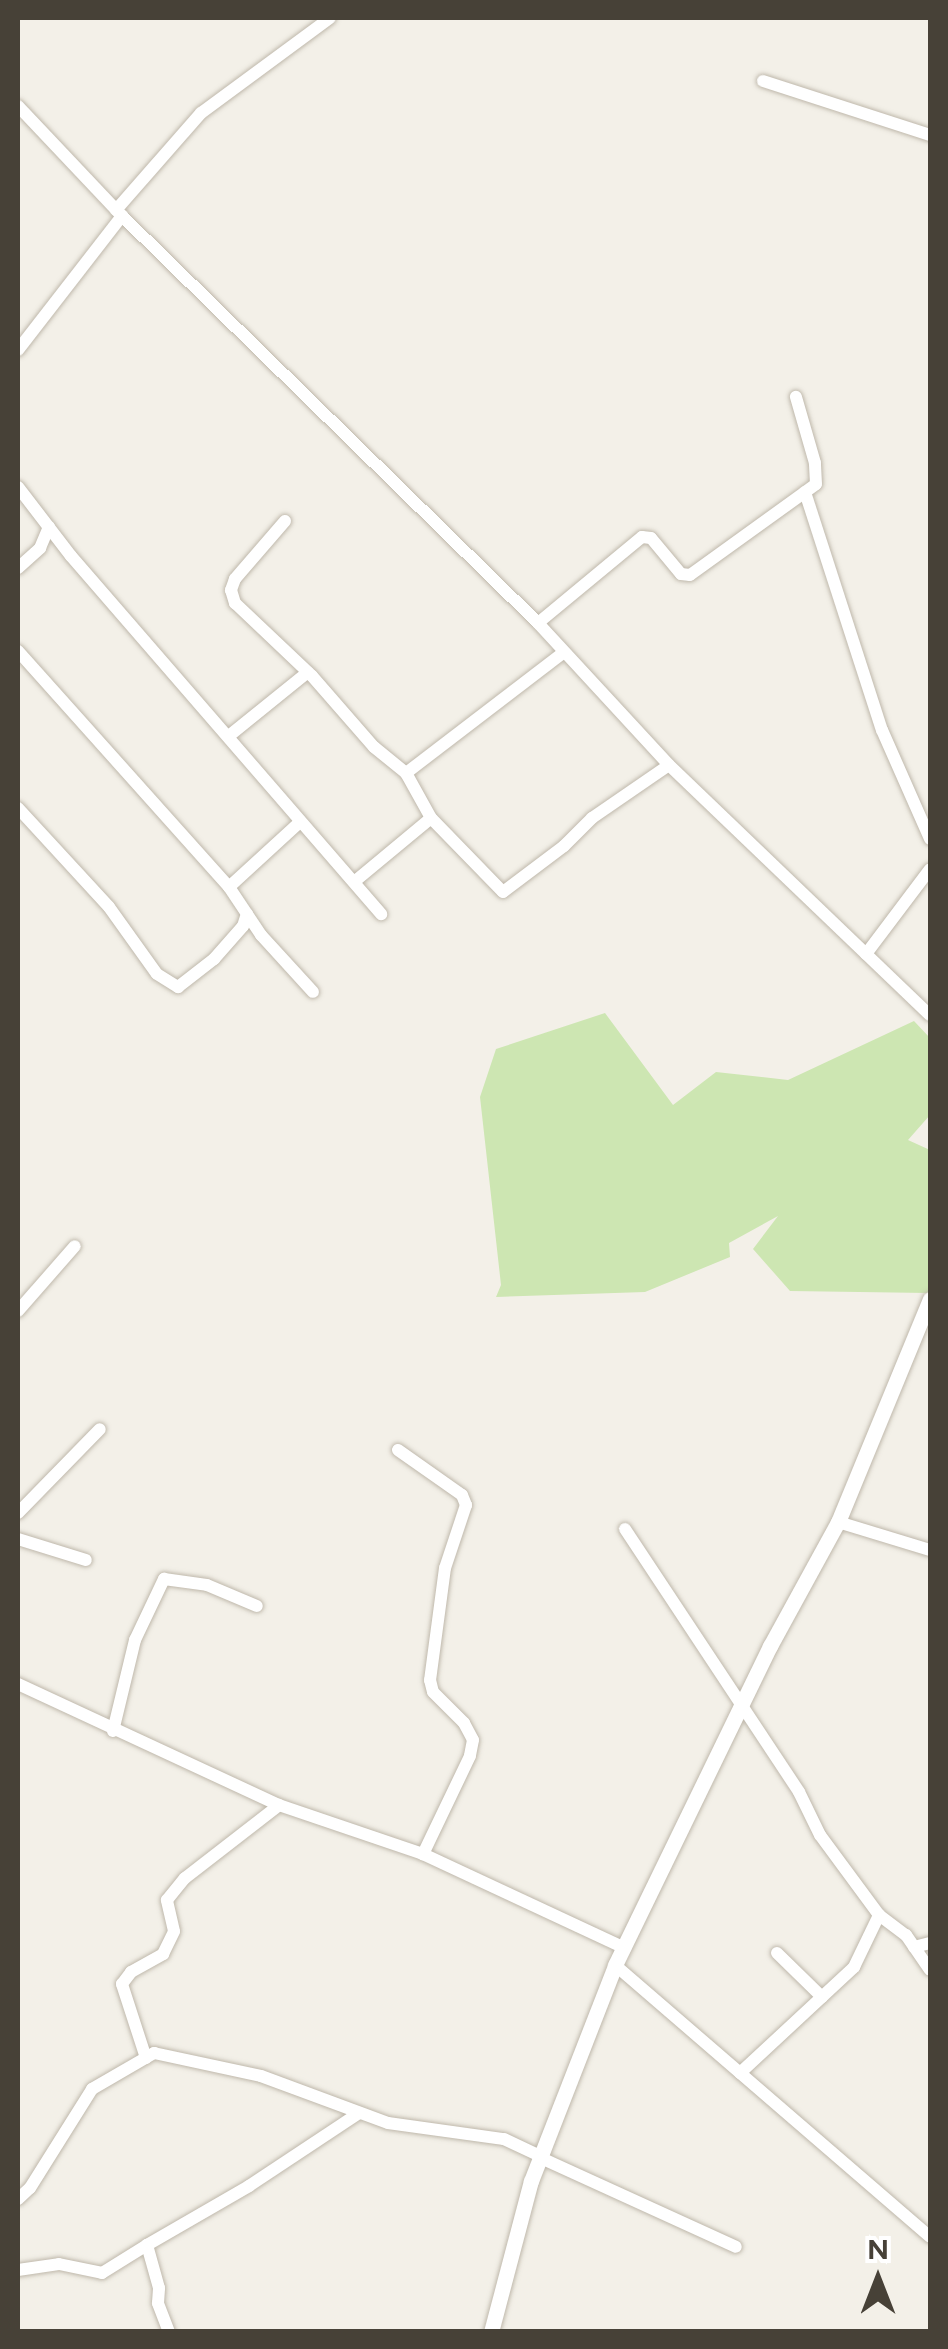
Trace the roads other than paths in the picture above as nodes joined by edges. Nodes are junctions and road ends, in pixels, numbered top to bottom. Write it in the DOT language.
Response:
graph roads {
  1 [pos="330,18"];
  2 [pos="763,80"];
  3 [pos="18,106"];
  4 [pos="930,135"];
  5 [pos="119,213"];
  6 [pos="18,350"];
  7 [pos="796,396"];
  8 [pos="18,487"];
  9 [pos="806,492"];
  10 [pos="285,521"];
  11 [pos="49,528"];
  12 [pos="18,568"];
  13 [pos="538,623"];
  14 [pos="18,650"];
  15 [pos="563,653"];
  16 [pos="308,672"];
  17 [pos="230,735"];
  18 [pos="669,765"];
  19 [pos="406,774"];
  20 [pos="18,808"];
  21 [pos="431,818"];
  22 [pos="300,822"];
  23 [pos="930,839"];
  24 [pos="930,868"];
  25 [pos="354,882"];
  26 [pos="229,886"];
  27 [pos="247,914"];
  28 [pos="381,914"];
  29 [pos="866,954"];
  30 [pos="313,992"];
  31 [pos="930,1014"];
  32 [pos="75,1246"];
  33 [pos="930,1299"];
  34 [pos="18,1312"];
  35 [pos="100,1429"];
  36 [pos="398,1450"];
  37 [pos="18,1513"];
  38 [pos="838,1522"];
  39 [pos="625,1529"];
  40 [pos="18,1539"];
  41 [pos="930,1550"];
  42 [pos="86,1560"];
  43 [pos="257,1606"];
  44 [pos="18,1684"];
  45 [pos="742,1705"];
  46 [pos="113,1731"];
  47 [pos="279,1806"];
  48 [pos="423,1854"];
  49 [pos="879,1915"];
  50 [pos="930,1943"];
  51 [pos="914,1947"];
  52 [pos="625,1948"];
  53 [pos="777,1953"];
  54 [pos="615,1965"];
  55 [pos="930,1970"];
  56 [pos="822,1996"];
  57 [pos="146,2058"];
  58 [pos="740,2073"];
  59 [pos="360,2112"];
  60 [pos="541,2157"];
  61 [pos="18,2200"];
  62 [pos="930,2237"];
  63 [pos="147,2245"];
  64 [pos="736,2247"];
  65 [pos="18,2270"];
  66 [pos="168,2332"];
  67 [pos="491,2332"];
  1 -- 5 [label="street"];
  2 -- 4 [label="street"];
  3 -- 5 [label="street"];
  5 -- 6 [label="street"];
  5 -- 13 [label="street"];
  7 -- 9 [label="street"];
  8 -- 11 [label="street"];
  9 -- 13 [label="street"];
  9 -- 23 [label="street"];
  10 -- 16 [label="street"];
  11 -- 12 [label="street"];
  11 -- 17 [label="street"];
  13 -- 15 [label="street"];
  14 -- 26 [label="street"];
  15 -- 18 [label="street"];
  15 -- 19 [label="street"];
  16 -- 17 [label="street"];
  16 -- 19 [label="street"];
  17 -- 22 [label="street"];
  18 -- 21 [label="street"];
  18 -- 29 [label="street"];
  19 -- 21 [label="street"];
  20 -- 27 [label="street"];
  21 -- 25 [label="street"];
  22 -- 25 [label="street"];
  22 -- 26 [label="street"];
  24 -- 29 [label="street"];
  25 -- 28 [label="street"];
  26 -- 27 [label="street"];
  27 -- 30 [label="street"];
  29 -- 31 [label="street"];
  32 -- 34 [label="street"];
  33 -- 38 [label="street"];
  35 -- 37 [label="street"];
  36 -- 48 [label="street"];
  38 -- 41 [label="street"];
  38 -- 45 [label="street"];
  39 -- 45 [label="street"];
  40 -- 42 [label="street"];
  43 -- 46 [label="street"];
  44 -- 46 [label="street"];
  45 -- 49 [label="street"];
  45 -- 52 [label="street"];
  46 -- 47 [label="street"];
  47 -- 48 [label="street"];
  47 -- 57 [label="street"];
  48 -- 52 [label="street"];
  49 -- 51 [label="street"];
  49 -- 56 [label="street"];
  50 -- 51 [label="street"];
  51 -- 55 [label="street"];
  52 -- 54 [label="street"];
  53 -- 56 [label="street"];
  54 -- 58 [label="street"];
  54 -- 60 [label="street"];
  56 -- 58 [label="street"];
  57 -- 59 [label="street"];
  57 -- 61 [label="street"];
  58 -- 62 [label="street"];
  59 -- 60 [label="street"];
  59 -- 63 [label="street"];
  60 -- 64 [label="street"];
  60 -- 67 [label="street"];
  63 -- 65 [label="street"];
  63 -- 66 [label="street"];
}
